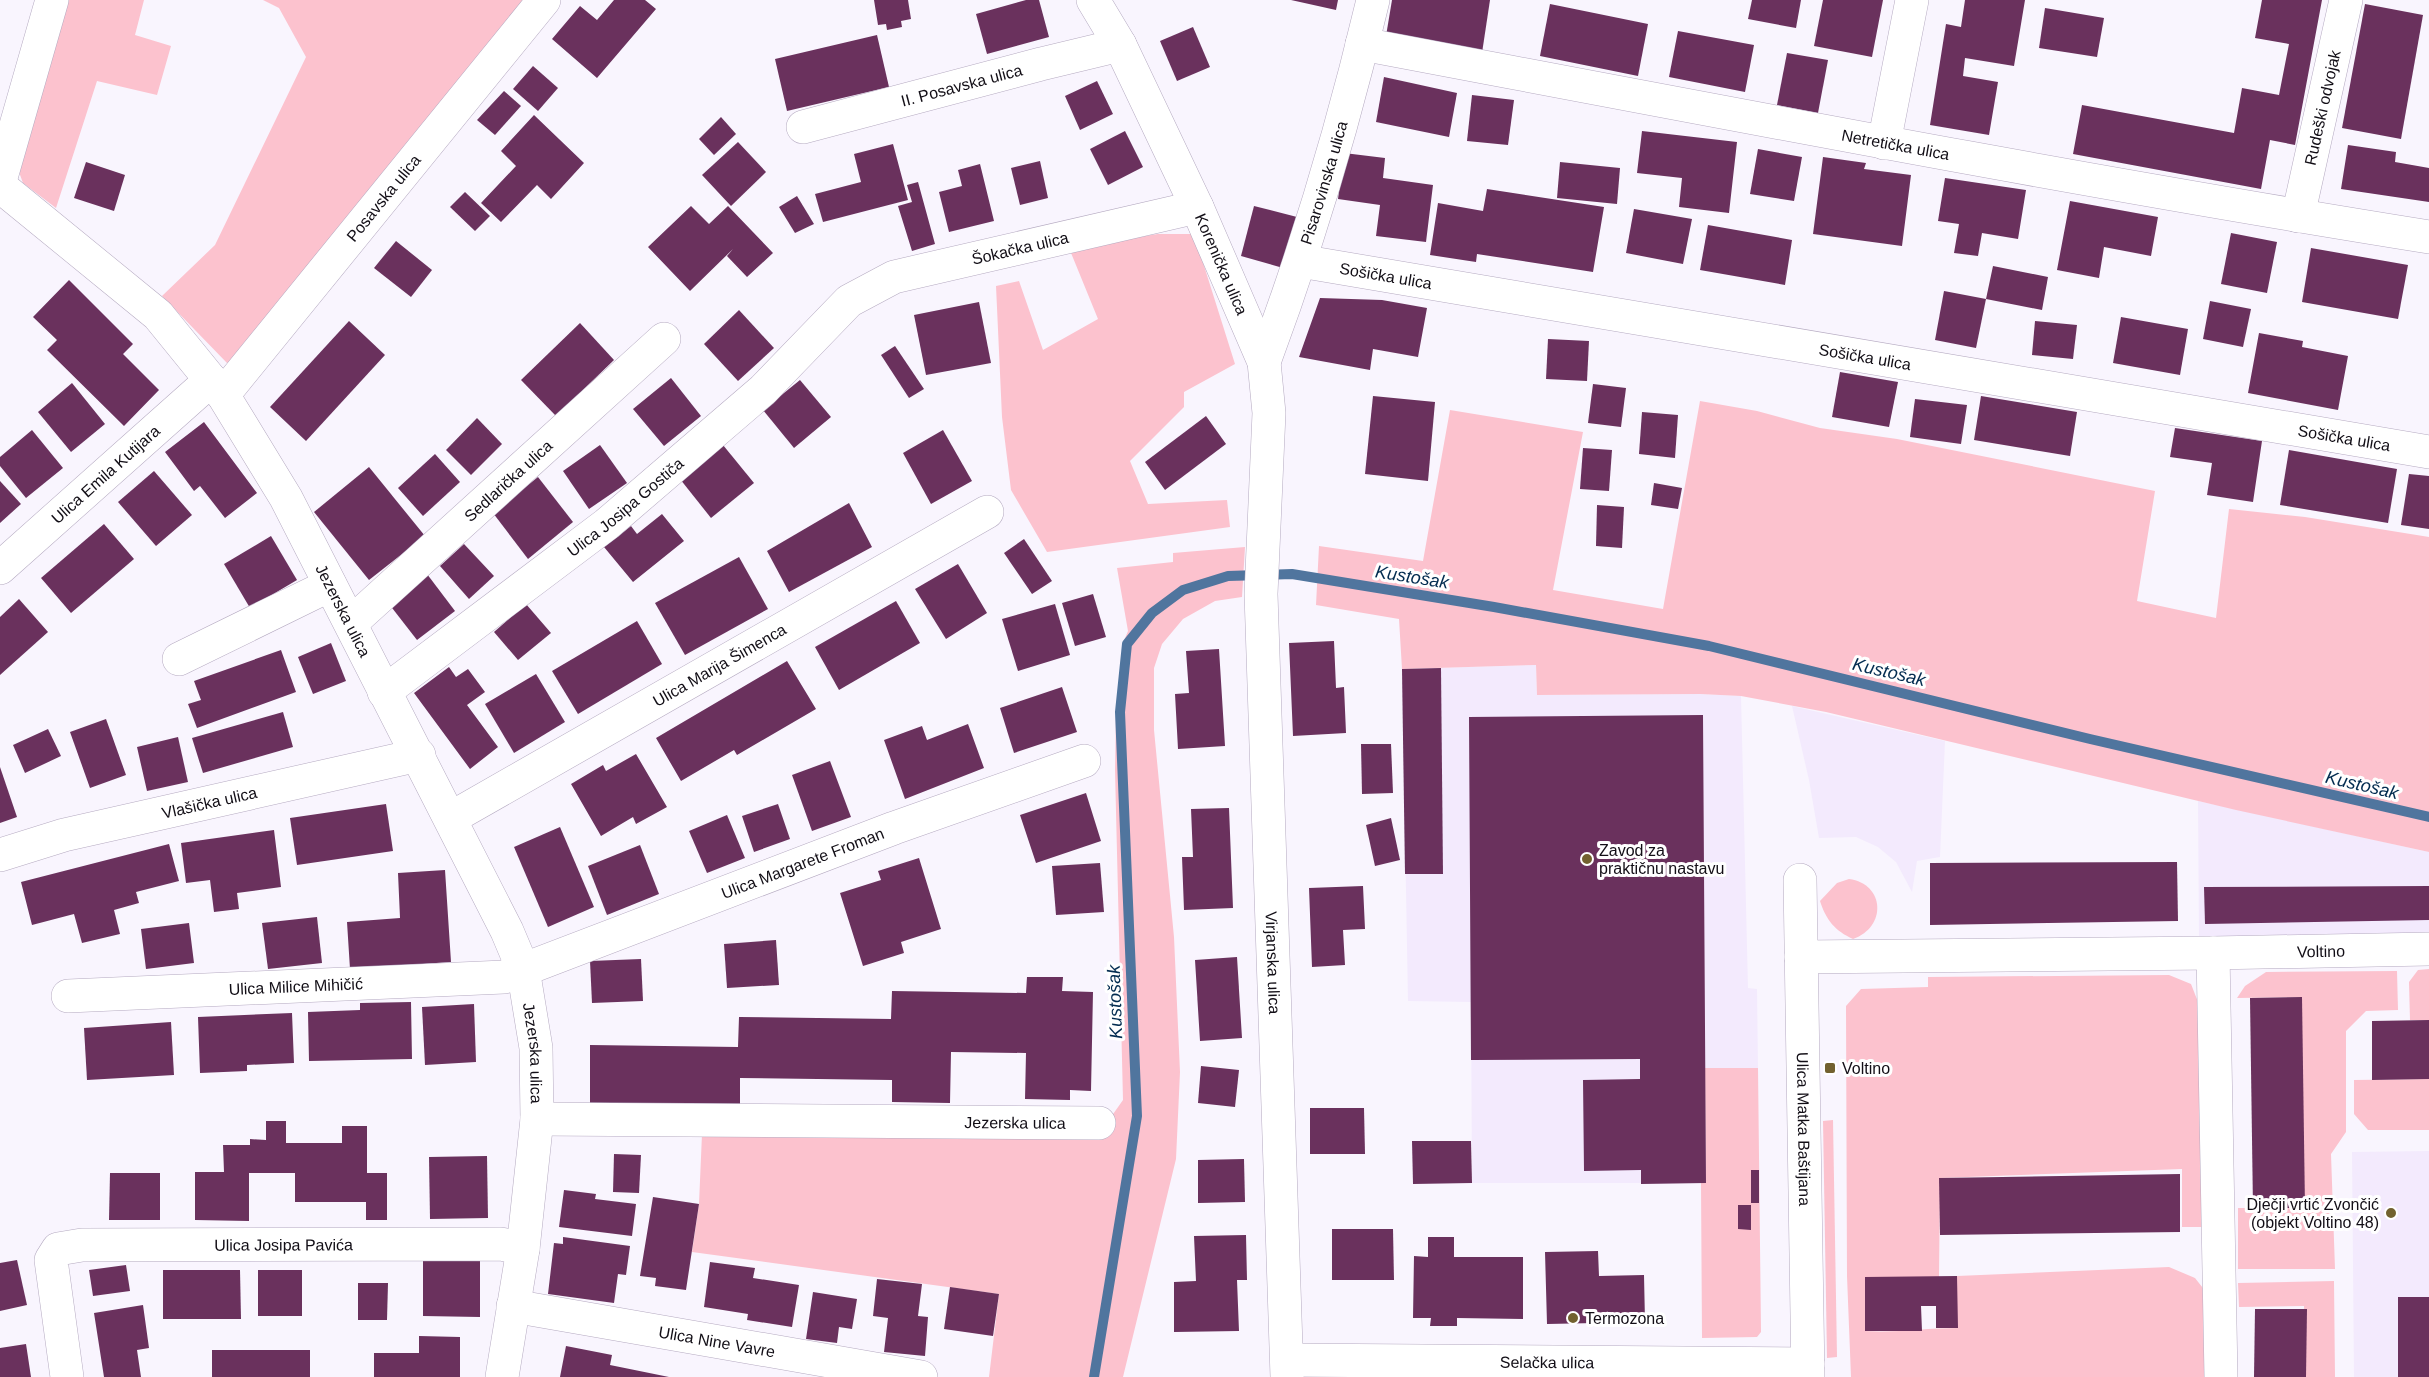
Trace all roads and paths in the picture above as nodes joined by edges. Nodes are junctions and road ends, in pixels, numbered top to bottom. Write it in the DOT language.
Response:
graph roads {
  1 [pos="52,0"];
  2 [pos="544,0"];
  3 [pos="1373,0"];
  4 [pos="1912,0"];
  5 [pos="2346,0"];
  6 [pos="1097,2"];
  7 [pos="1362,44"];
  8 [pos="1120,45"];
  9 [pos="803,127"];
  10 [pos="1884,143"];
  11 [pos="0,181"];
  12 [pos="0,186"];
  13 [pos="1197,207"];
  14 [pos="2298,216"];
  15 [pos="2429,237"];
  16 [pos="1300,261"];
  17 [pos="849,302"];
  18 [pos="664,339"];
  19 [pos="1264,362"];
  20 [pos="217,388"];
  21 [pos="2429,452"];
  22 [pos="987,512"];
  23 [pos="1263,548"];
  24 [pos="0,568"];
  25 [pos="330,585"];
  26 [pos="351,623"];
  27 [pos="179,659"];
  28 [pos="384,692"];
  29 [pos="419,755"];
  30 [pos="1084,761"];
  31 [pos="451,818"];
  32 [pos="0,855"];
  33 [pos="1800,880"];
  34 [pos="2429,949"];
  35 [pos="2213,953"];
  36 [pos="1801,957"];
  37 [pos="523,969"];
  38 [pos="68,996"];
  39 [pos="537,1119"];
  40 [pos="1099,1124"];
  41 [pos="523,1249"];
  42 [pos="513,1306"];
  43 [pos="1287,1368"];
  44 [pos="1808,1370"];
  45 [pos="67,1377"];
  46 [pos="502,1377"];
  47 [pos="921,1377"];
  48 [pos="2221,1377"];
  1 -- 11 [label="street"];
  2 -- 20 [label="street, Posavska ulica"];
  3 -- 7 [label="street, Pisarovinska ulica"];
  4 -- 10 [label="street"];
  5 -- 14 [label="street, Rudeški odvojak"];
  6 -- 8 [label="street, Korenička ulica"];
  7 -- 10 [label="street, Netretička ulica"];
  7 -- 16 [label="street, Pisarovinska ulica"];
  8 -- 9 [label="street, II. Posavska ulica"];
  8 -- 13 [label="street, Korenička ulica"];
  10 -- 14 [label="street, Netretička ulica"];
  12 -- 20 [label="street, Jezerska ulica"];
  13 -- 17 [label="street, Šokačka ulica"];
  13 -- 19 [label="street, Korenička ulica"];
  14 -- 15 [label="street, Netretička ulica"];
  16 -- 19 [label="street, Pisarovinska ulica"];
  16 -- 21 [label="street, Sošička ulica"];
  17 -- 28 [label="street, Ulica Josipa Gostiča"];
  18 -- 26 [label="street, Sedlarička ulica"];
  19 -- 23 [label="street, Korenička ulica"];
  20 -- 24 [label="street, Ulica Emila Kutijara"];
  20 -- 25 [label="street, Jezerska ulica"];
  22 -- 31 [label="street, Ulica Marija Šimenca"];
  23 -- 43 [label="street, Virjanska ulica"];
  25 -- 26 [label="street, Jezerska ulica"];
  25 -- 27 [label="street"];
  26 -- 28 [label="street, Jezerska ulica"];
  28 -- 29 [label="street, Jezerska ulica"];
  29 -- 31 [label="street, Jezerska ulica"];
  29 -- 32 [label="street, Vlašička ulica"];
  30 -- 37 [label="street, Ulica Margarete Froman"];
  31 -- 37 [label="street, Jezerska ulica"];
  33 -- 36 [label="street, Ulica Matka Baštijana"];
  34 -- 35 [label="street, Voltino"];
  35 -- 36 [label="street, Voltino"];
  35 -- 48 [label="street"];
  36 -- 44 [label="street, Ulica Matka Baštijana"];
  37 -- 38 [label="street, Ulica Milice Mihičić"];
  37 -- 39 [label="street, Jezerska ulica"];
  39 -- 40 [label="street, Jezerska ulica"];
  39 -- 41 [label="street, Jezerska ulica"];
  41 -- 42 [label="street, Jezerska ulica"];
  41 -- 45 [label="street, Ulica Josipa Pavića"];
  42 -- 46 [label="street, Jezerska ulica"];
  42 -- 47 [label="street, Ulica Nine Vavre"];
  43 -- 44 [label="street, Selačka ulica"];
}
